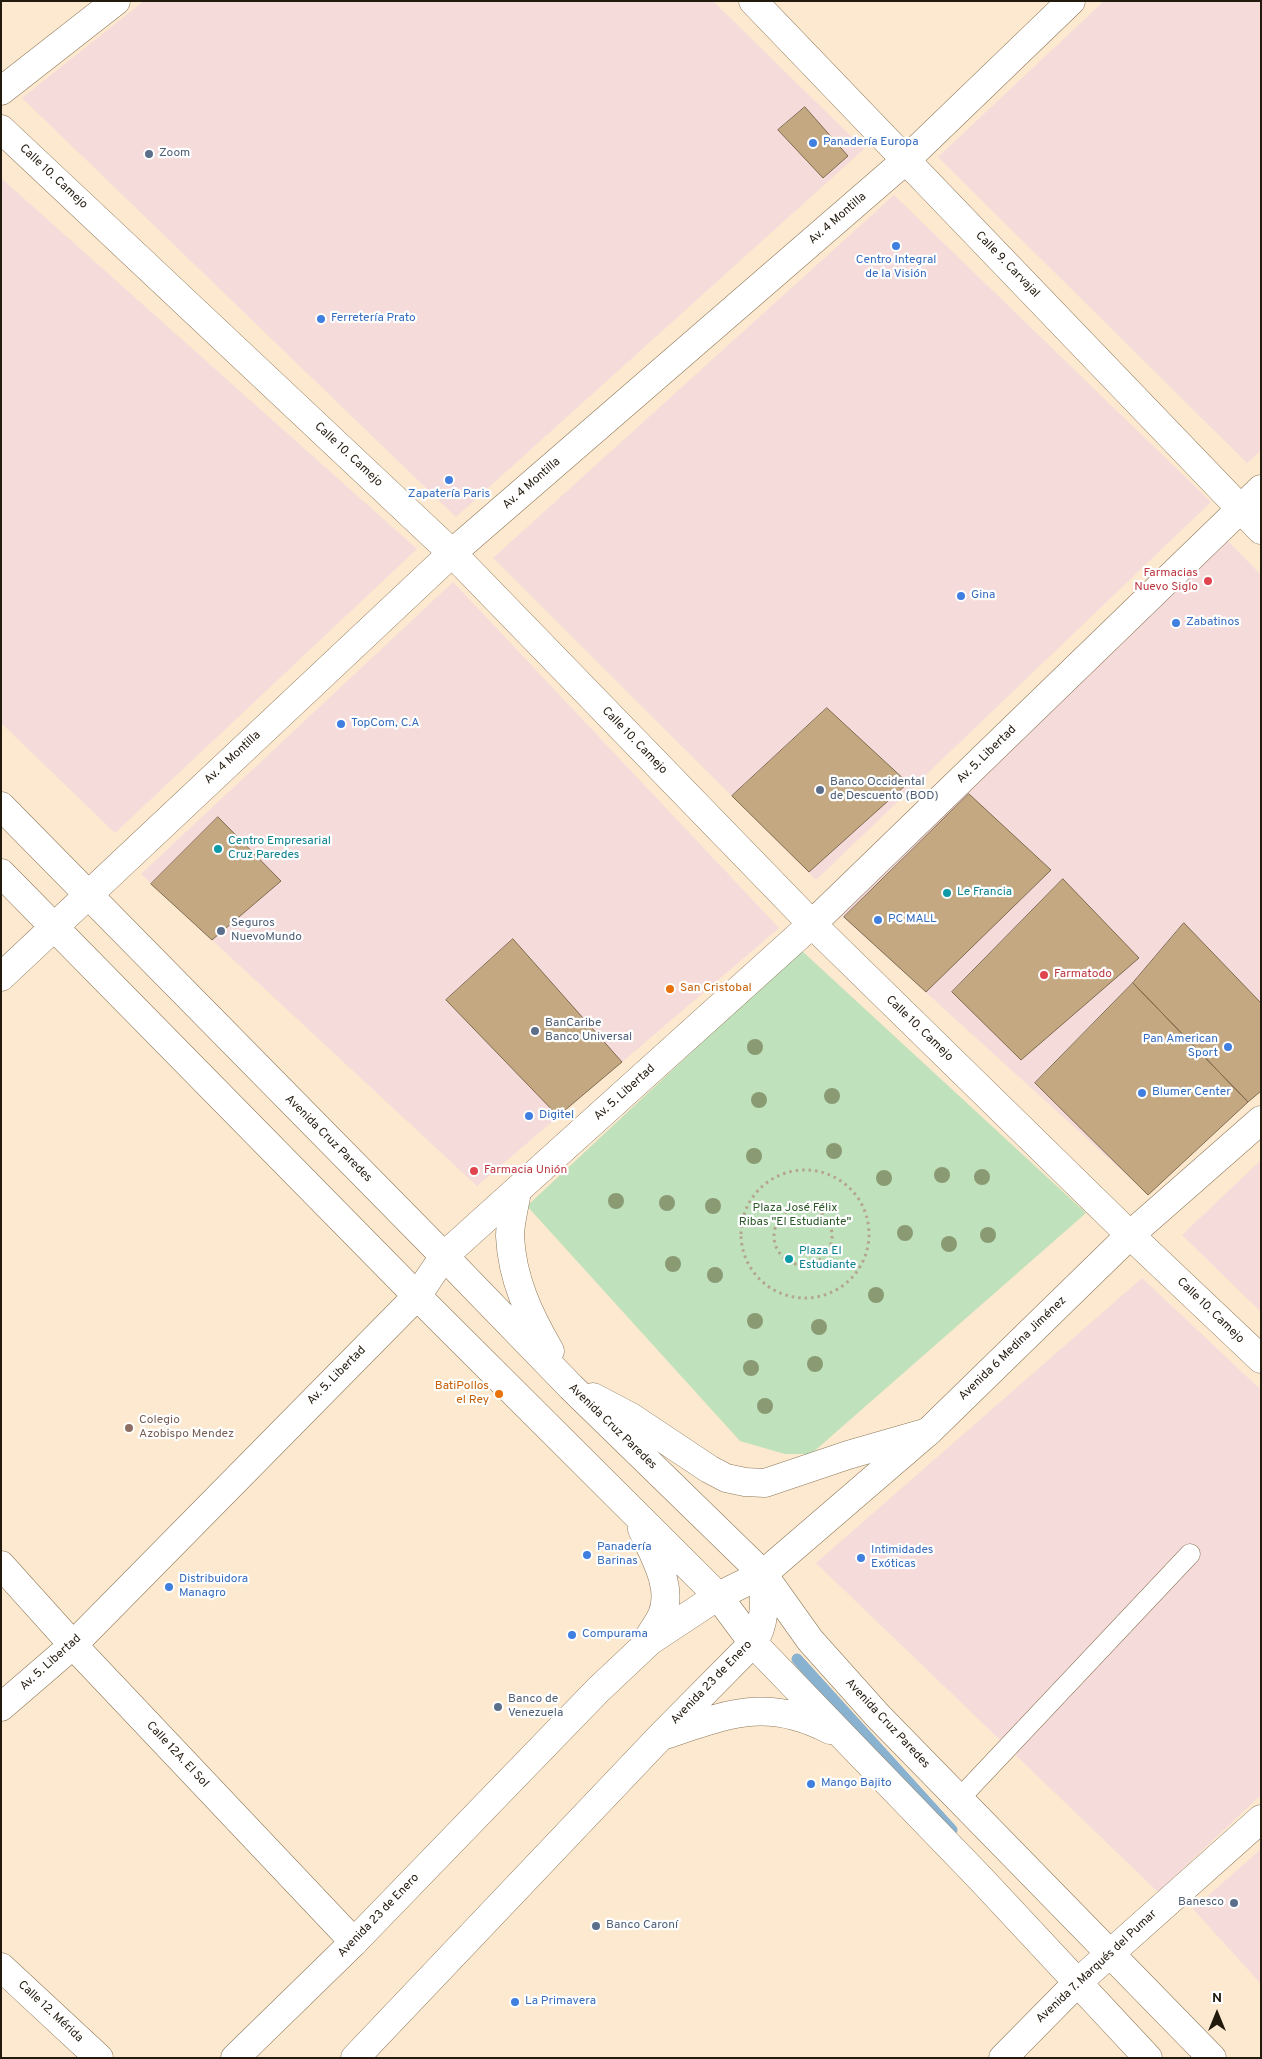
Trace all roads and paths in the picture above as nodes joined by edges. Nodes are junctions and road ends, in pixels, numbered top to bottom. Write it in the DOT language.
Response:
graph roads {
  1 [pos="116,1"];
  2 [pos="752,1"];
  3 [pos="1071,1"];
  4 [pos="1,91"];
  5 [pos="1,129"];
  6 [pos="906,160"];
  7 [pos="1261,489"];
  8 [pos="1241,508"];
  9 [pos="1261,530"];
  10 [pos="452,553"];
  11 [pos="1,806"];
  12 [pos="1,873"];
  13 [pos="87,895"];
  14 [pos="812,924"];
  15 [pos="54,928"];
  16 [pos="1,977"];
  17 [pos="1261,1120"];
  18 [pos="517,1190"];
  19 [pos="1130,1235"];
  20 [pos="444,1256"];
  21 [pos="807,1265"];
  22 [pos="777,1292"];
  23 [pos="417,1296"];
  24 [pos="1261,1359"];
  25 [pos="571,1388"];
  26 [pos="928,1432"];
  27 [pos="636,1514"];
  28 [pos="1190,1554"];
  29 [pos="1,1566"];
  30 [pos="762,1574"];
  31 [pos="718,1596"];
  32 [pos="753,1643"];
  33 [pos="73,1644"];
  34 [pos="638,1654"];
  35 [pos="1,1707"];
  36 [pos="661,1736"];
  37 [pos="843,1737"];
  38 [pos="959,1799"];
  39 [pos="1261,1819"];
  40 [pos="354,1942"];
  41 [pos="1110,1953"];
  42 [pos="1,1967"];
  43 [pos="1076,1983"];
  44 [pos="99,2058"];
  45 [pos="235,2058"];
  46 [pos="355,2058"];
  47 [pos="1003,2058"];
  48 [pos="1148,2058"];
  49 [pos="1212,2058"];
  1 -- 4 [label="street"];
  2 -- 6 [label="street, Calle 9. Carvajal"];
  3 -- 6 [label="street, Av. 4 Montilla"];
  5 -- 10 [label="street, Calle 10. Camejo"];
  6 -- 8 [label="street, Calle 9. Carvajal"];
  6 -- 10 [label="street, Av. 4 Montilla"];
  7 -- 8 [label="street, Av. 5. Libertad"];
  8 -- 9 [label="street, Calle 9. Carvajal"];
  8 -- 14 [label="street, Av. 5. Libertad"];
  10 -- 13 [label="street, Av. 4 Montilla"];
  10 -- 14 [label="street, Calle 10. Camejo"];
  11 -- 13 [label="street, Avenida Cruz Paredes"];
  12 -- 15 [label="street"];
  13 -- 15 [label="street, Av. 4 Montilla"];
  13 -- 20 [label="street, Avenida Cruz Paredes"];
  14 -- 18 [label="street, Av. 5. Libertad"];
  14 -- 19 [label="street, Calle 10. Camejo"];
  15 -- 16 [label="street, Av. 4 Montilla"];
  15 -- 23 [label="street"];
  17 -- 19 [label="street, Avenida 6 Medina Jiménez"];
  18 -- 20 [label="street, Av. 5. Libertad"];
  18 -- 25 [label="street"];
  19 -- 24 [label="street, Calle 10. Camejo"];
  19 -- 26 [label="street, Avenida 6 Medina Jiménez"];
  20 -- 23 [label="street, Av. 5. Libertad"];
  20 -- 25 [label="street, Avenida Cruz Paredes"];
  21 -- 21 [label="path"];
  22 -- 22 [label="path"];
  23 -- 27 [label="street"];
  23 -- 33 [label="street, Av. 5. Libertad"];
  25 -- 26 [label="street"];
  25 -- 30 [label="street, Avenida Cruz Paredes"];
  26 -- 30 [label="street, Avenida 6 Medina Jiménez"];
  27 -- 31 [label="street"];
  27 -- 34 [label="street"];
  28 -- 38 [label="lane"];
  29 -- 33 [label="street, Calle 12A. El Sol"];
  30 -- 31 [label="street, Avenida 23 de Enero"];
  30 -- 32 [label="street, Avenida 23 de Enero"];
  30 -- 38 [label="street, Avenida Cruz Paredes"];
  31 -- 32 [label="street"];
  31 -- 34 [label="street, Avenida 23 de Enero"];
  32 -- 36 [label="street, Avenida 23 de Enero"];
  32 -- 37 [label="street"];
  33 -- 35 [label="street, Av. 5. Libertad"];
  33 -- 40 [label="street, Calle 12A. El Sol"];
  34 -- 40 [label="street, Avenida 23 de Enero"];
  36 -- 37 [label="street"];
  36 -- 46 [label="street, Avenida 23 de Enero"];
  37 -- 43 [label="street"];
  38 -- 41 [label="street, Avenida Cruz Paredes"];
  39 -- 41 [label="street, Avenida 7. Marqués del Pumar"];
  40 -- 45 [label="street, Avenida 23 de Enero"];
  41 -- 43 [label="street, Avenida 7. Marqués del Pumar"];
  41 -- 49 [label="street, Avenida Cruz Paredes"];
  42 -- 44 [label="street, Calle 12. Mérida"];
  43 -- 47 [label="street, Avenida 7. Marqués del Pumar"];
  43 -- 48 [label="street"];
}
